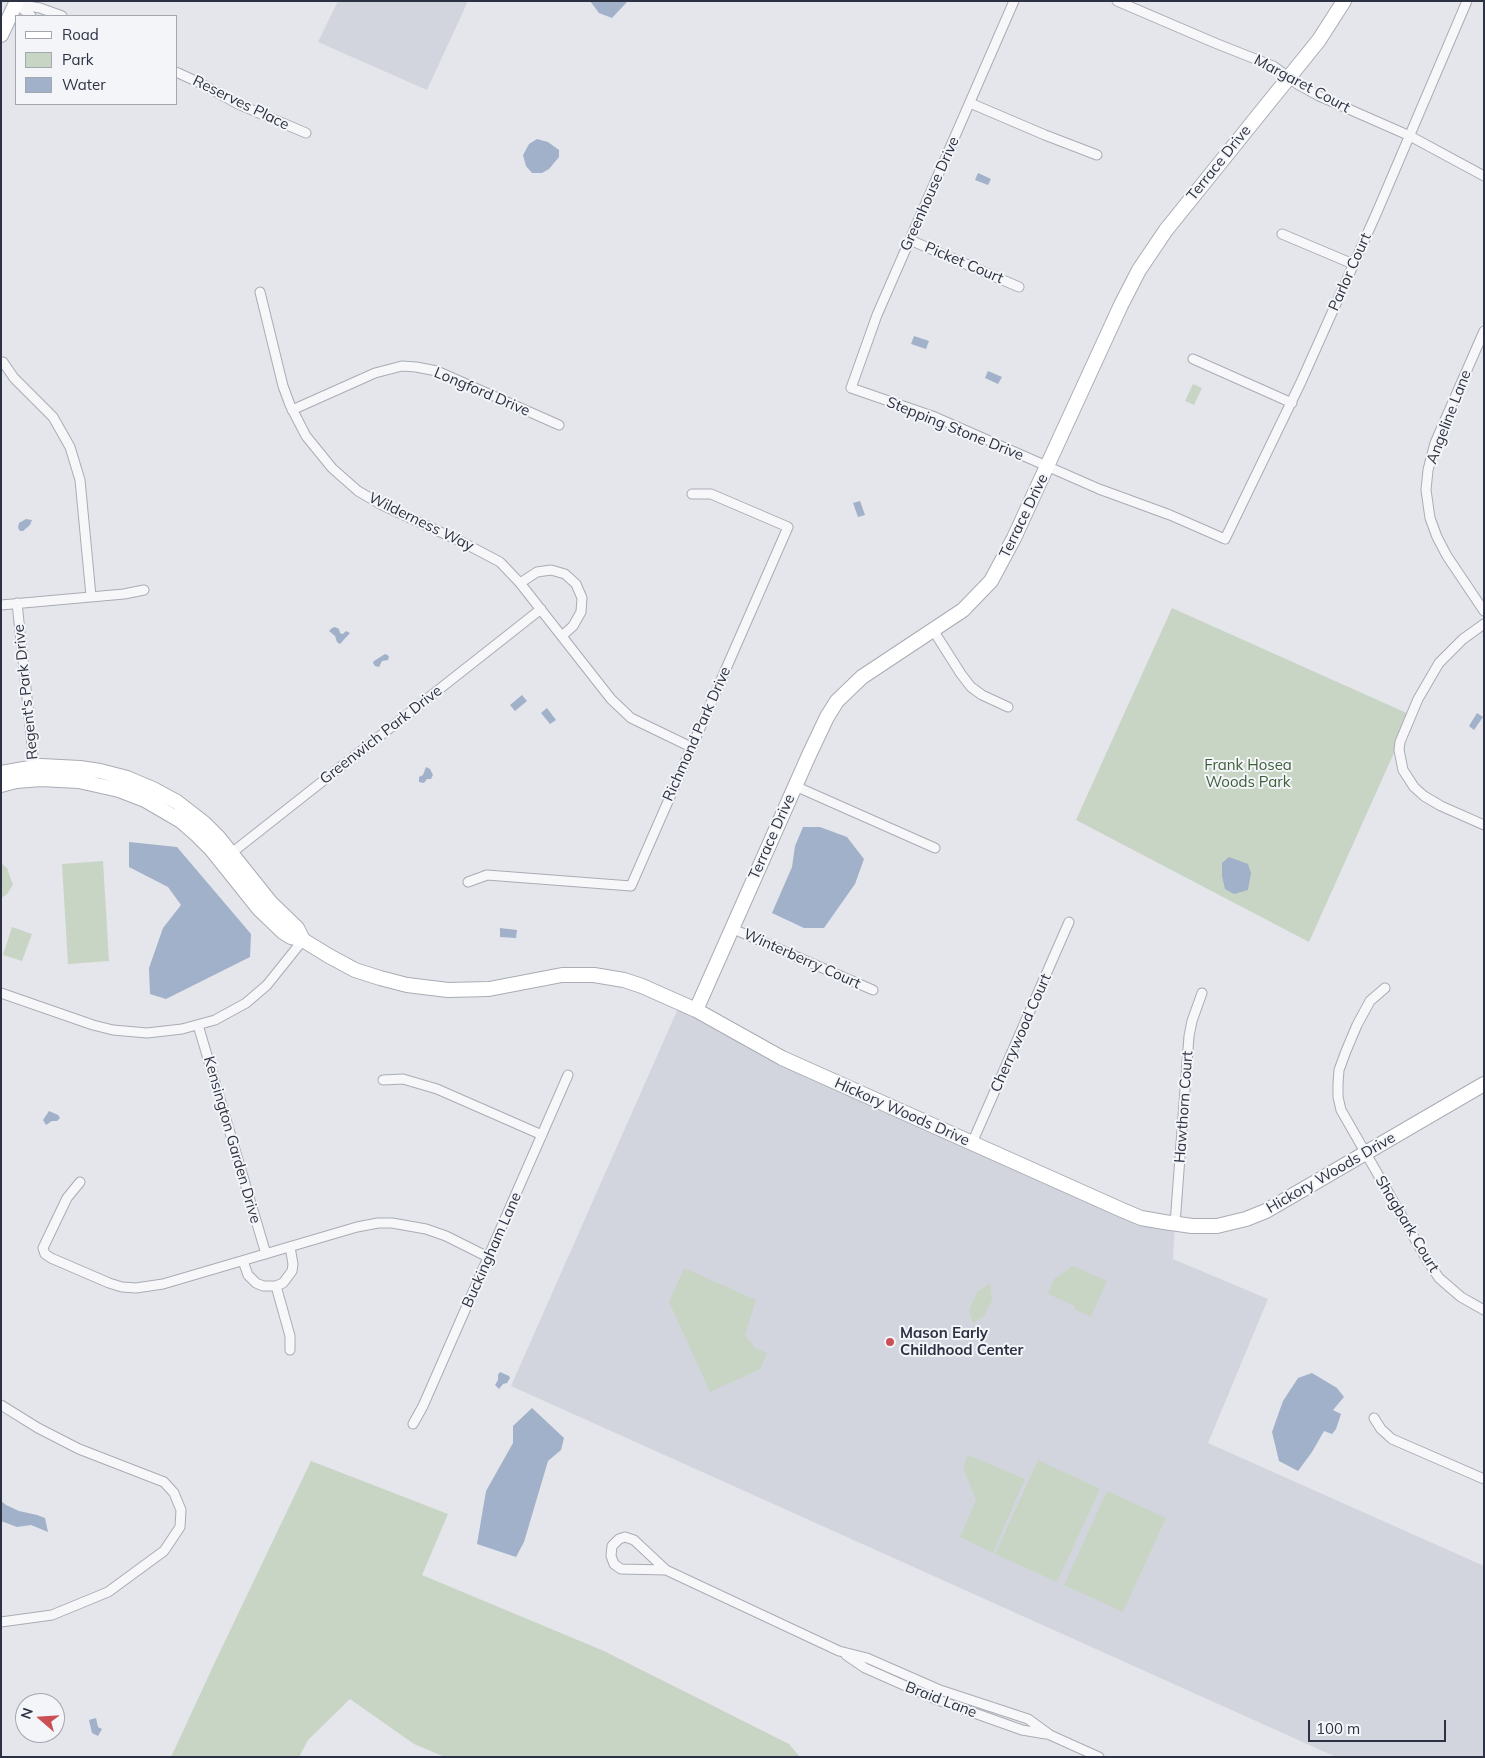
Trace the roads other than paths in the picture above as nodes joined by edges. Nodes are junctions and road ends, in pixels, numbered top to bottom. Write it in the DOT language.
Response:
graph roads {
  1 [pos="1014,1"];
  2 [pos="1117,1"];
  3 [pos="1344,1"];
  4 [pos="1467,1"];
  5 [pos="16,2"];
  6 [pos="30,15"];
  7 [pos="59,15"];
  8 [pos="1,35"];
  9 [pos="178,73"];
  10 [pos="1289,76"];
  11 [pos="970,103"];
  12 [pos="306,133"];
  13 [pos="1410,136"];
  14 [pos="1097,155"];
  15 [pos="1484,176"];
  16 [pos="1282,234"];
  17 [pos="910,240"];
  18 [pos="1353,264"];
  19 [pos="1020,286"];
  20 [pos="260,292"];
  21 [pos="1484,331"];
  22 [pos="1481,345"];
  23 [pos="1193,359"];
  24 [pos="3,362"];
  25 [pos="850,388"];
  26 [pos="1292,403"];
  27 [pos="292,410"];
  28 [pos="559,425"];
  29 [pos="1047,467"];
  30 [pos="692,494"];
  31 [pos="1225,539"];
  32 [pos="520,583"];
  33 [pos="144,590"];
  34 [pos="91,596"];
  35 [pos="17,603"];
  36 [pos="1,605"];
  37 [pos="541,609"];
  38 [pos="1484,611"];
  39 [pos="1484,624"];
  40 [pos="933,630"];
  41 [pos="562,636"];
  42 [pos="1008,706"];
  43 [pos="691,746"];
  44 [pos="1,773"];
  45 [pos="34,774"];
  46 [pos="1,785"];
  47 [pos="795,786"];
  48 [pos="1484,825"];
  49 [pos="935,848"];
  50 [pos="226,857"];
  51 [pos="468,882"];
  52 [pos="1069,922"];
  53 [pos="731,928"];
  54 [pos="302,940"];
  55 [pos="1385,988"];
  56 [pos="873,990"];
  57 [pos="1,993"];
  58 [pos="1202,993"];
  59 [pos="696,1010"];
  60 [pos="198,1025"];
  61 [pos="568,1075"];
  62 [pos="383,1080"];
  63 [pos="1484,1084"];
  64 [pos="542,1135"];
  65 [pos="972,1143"];
  66 [pos="1365,1152"];
  67 [pos="80,1182"];
  68 [pos="1175,1224"];
  69 [pos="290,1247"];
  70 [pos="266,1254"];
  71 [pos="488,1257"];
  72 [pos="243,1261"];
  73 [pos="276,1286"];
  74 [pos="1484,1310"];
  75 [pos="290,1350"];
  76 [pos="1,1405"];
  77 [pos="1374,1418"];
  78 [pos="413,1424"];
  79 [pos="1484,1479"];
  80 [pos="666,1570"];
  81 [pos="1,1622"];
  82 [pos="1099,1757"];
  1 -- 11 [label="street, Greenhouse Drive"];
  2 -- 10 [label="street, Margaret Court"];
  3 -- 10 [label="street, Terrace Drive"];
  4 -- 13 [label="street, Parlor Court"];
  5 -- 6 [label="street"];
  5 -- 7 [label="street"];
  5 -- 8 [label="street"];
  9 -- 12 [label="street, Reserves Place"];
  10 -- 13 [label="street, Margaret Court"];
  10 -- 29 [label="street, Terrace Drive"];
  11 -- 14 [label="street"];
  11 -- 17 [label="street, Greenhouse Drive"];
  13 -- 15 [label="street, Margaret Court"];
  13 -- 18 [label="street, Parlor Court"];
  16 -- 18 [label="street"];
  17 -- 19 [label="street, Picket Court"];
  17 -- 25 [label="street, Greenhouse Drive"];
  18 -- 26 [label="street, Parlor Court"];
  20 -- 27 [label="street, Wilderness Way"];
  21 -- 22 [label="street, Angeline Lane"];
  22 -- 38 [label="street, Angeline Lane"];
  23 -- 26 [label="street"];
  24 -- 34 [label="street"];
  25 -- 29 [label="street, Stepping Stone Drive"];
  26 -- 31 [label="street, Parlor Court"];
  27 -- 28 [label="street, Longford Drive"];
  27 -- 32 [label="street, Wilderness Way"];
  29 -- 31 [label="street, Stepping Stone Drive"];
  29 -- 40 [label="street, Terrace Drive"];
  30 -- 43 [label="street, Richmond Park Drive"];
  32 -- 37 [label="street, Wilderness Way"];
  32 -- 41 [label="street"];
  33 -- 34 [label="street"];
  34 -- 35 [label="street"];
  35 -- 36 [label="street"];
  35 -- 45 [label="street, Regent's Park Drive"];
  37 -- 41 [label="street, Wilderness Way"];
  37 -- 50 [label="street, Greenwich Park Drive"];
  39 -- 48 [label="street"];
  40 -- 42 [label="street"];
  40 -- 47 [label="street, Terrace Drive"];
  41 -- 43 [label="street, Wilderness Way"];
  43 -- 51 [label="street, Richmond Park Drive"];
  44 -- 45 [label="street, Hickory Woods Drive"];
  45 -- 46 [label="street, Hickory Woods Drive"];
  45 -- 50 [label="street, Hickory Woods Drive"];
  47 -- 49 [label="street"];
  47 -- 53 [label="street, Terrace Drive"];
  50 -- 54 [label="street, Hickory Woods Drive"];
  52 -- 65 [label="street, Cherrywood Court"];
  53 -- 56 [label="street, Winterberry Court"];
  53 -- 59 [label="street, Terrace Drive"];
  54 -- 59 [label="street, Hickory Woods Drive"];
  54 -- 60 [label="street"];
  55 -- 66 [label="street, Shagbark Court"];
  57 -- 60 [label="street"];
  58 -- 68 [label="street, Hawthorn Court"];
  59 -- 65 [label="street, Hickory Woods Drive"];
  60 -- 70 [label="street, Kensington Garden Drive"];
  61 -- 64 [label="street, Buckingham Lane"];
  62 -- 64 [label="street"];
  63 -- 66 [label="street, Hickory Woods Drive"];
  64 -- 71 [label="street, Buckingham Lane"];
  65 -- 68 [label="street, Hickory Woods Drive"];
  66 -- 68 [label="street, Hickory Woods Drive"];
  66 -- 74 [label="street, Shagbark Court"];
  67 -- 72 [label="street"];
  69 -- 70 [label="street"];
  69 -- 71 [label="street"];
  69 -- 73 [label="street"];
  70 -- 72 [label="street"];
  71 -- 78 [label="street, Buckingham Lane"];
  72 -- 73 [label="street"];
  73 -- 75 [label="street"];
  76 -- 81 [label="street"];
  77 -- 79 [label="street"];
  80 -- 80 [label="street, Braid Lane"];
  80 -- 82 [label="street, Braid Lane"];
}
